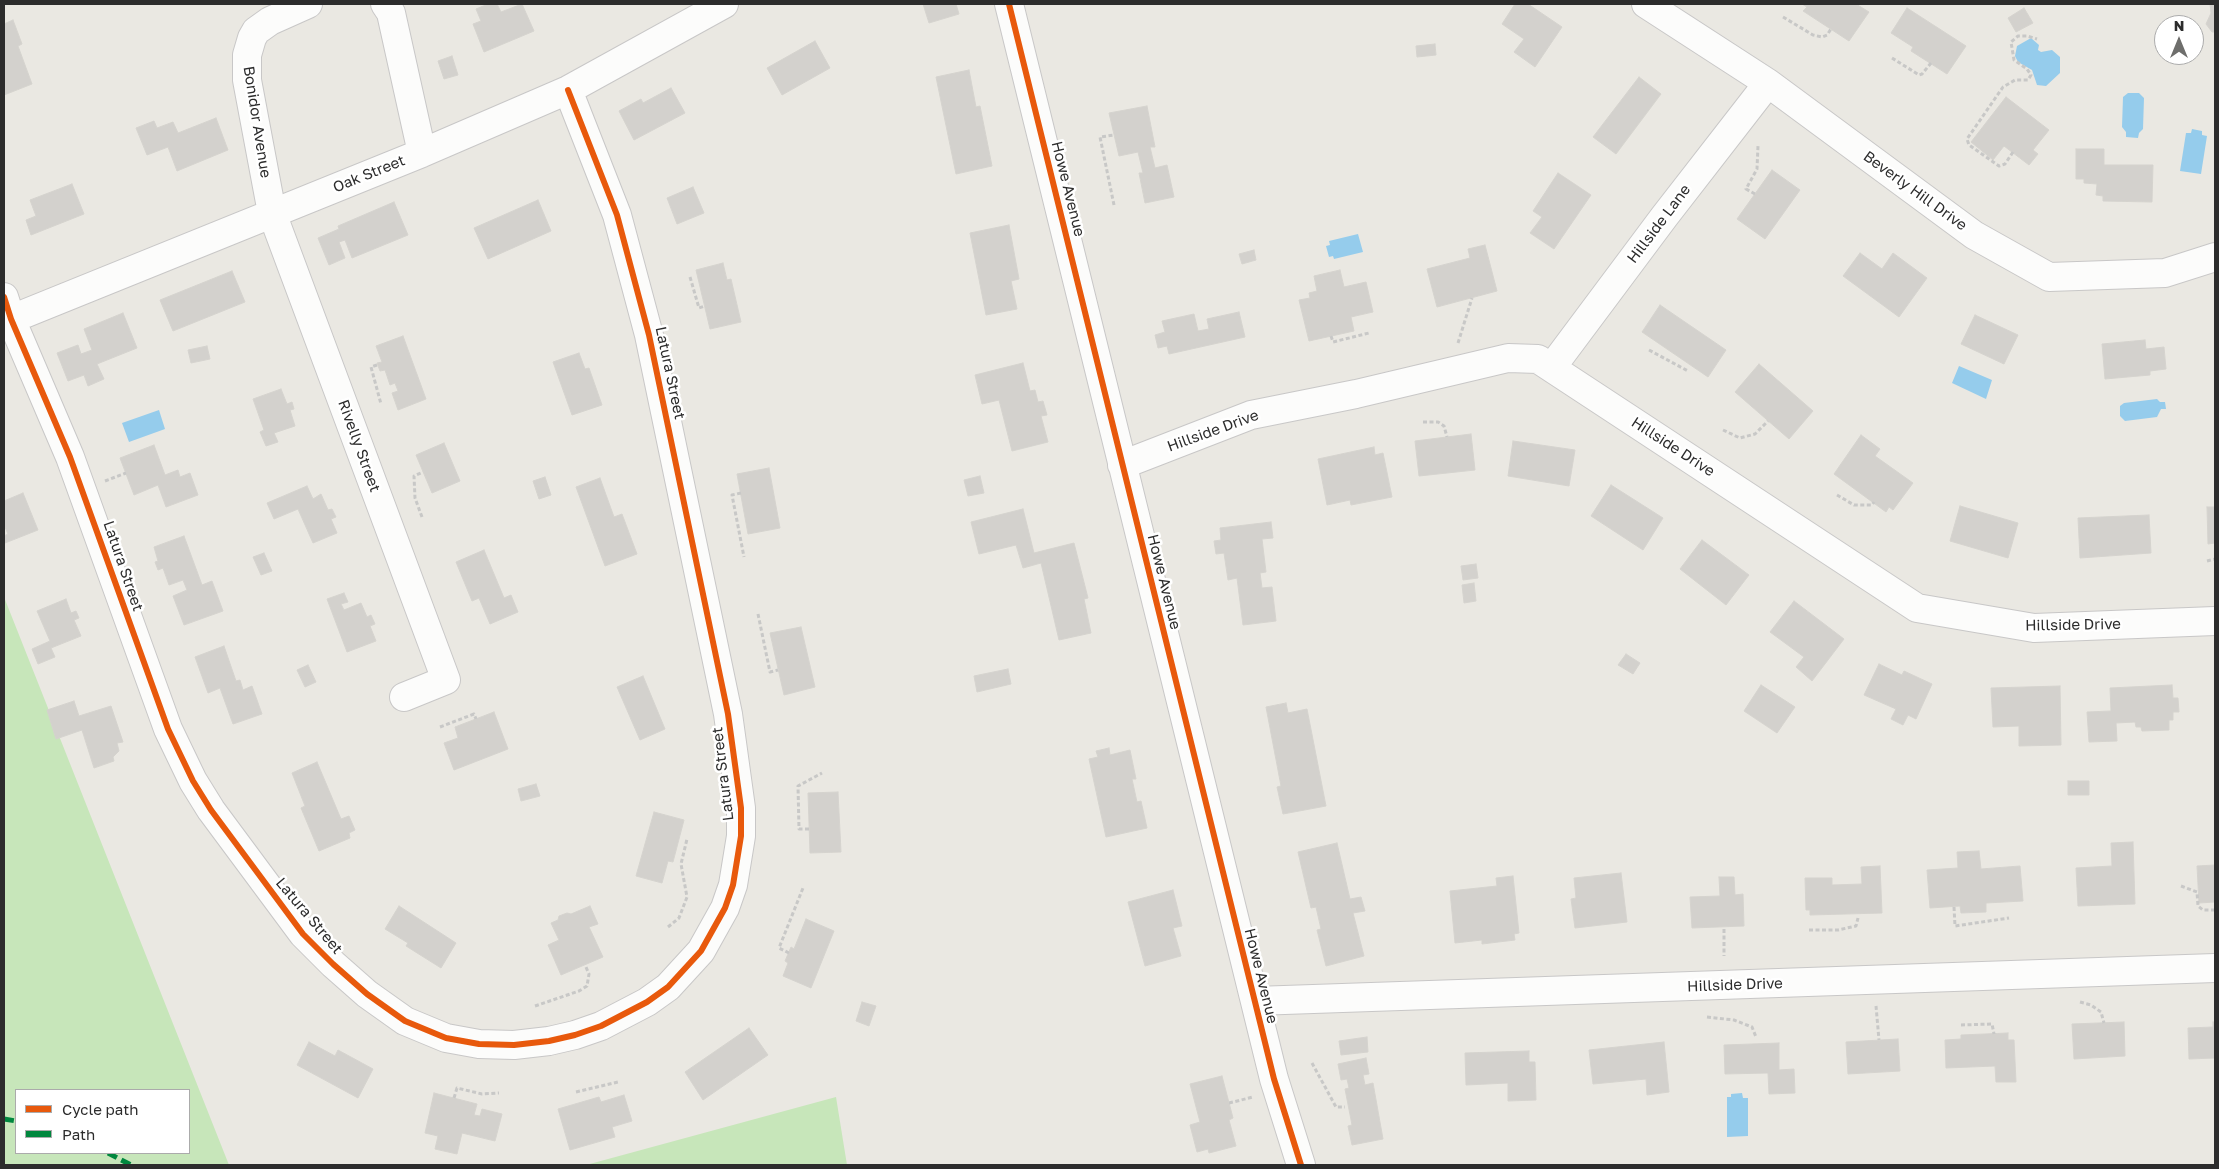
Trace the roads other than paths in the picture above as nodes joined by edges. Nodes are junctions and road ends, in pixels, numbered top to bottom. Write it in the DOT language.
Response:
graph roads {
  1 [pos="308,4"];
  2 [pos="385,4"];
  3 [pos="724,4"];
  4 [pos="1010,4"];
  5 [pos="1646,4"];
  6 [pos="1768,83"];
  7 [pos="568,90"];
  8 [pos="422,153"];
  9 [pos="272,213"];
  10 [pos="2215,257"];
  11 [pos="6,313"];
  12 [pos="1552,367"];
  13 [pos="1122,465"];
  14 [pos="2215,621"];
  15 [pos="404,697"];
  16 [pos="2215,968"];
  17 [pos="1255,1001"];
  18 [pos="1301,1165"];
  1 -- 9 [label="street, Bonidor Avenue"];
  2 -- 8 [label="street"];
  3 -- 7 [label="street, Oak Street"];
  4 -- 13 [label="street, Howe Avenue"];
  5 -- 6 [label="street, Beverly Hill Drive"];
  6 -- 10 [label="street, Beverly Hill Drive"];
  6 -- 12 [label="street, Hillside Lane"];
  7 -- 8 [label="street, Oak Street"];
  7 -- 11 [label="street, Latura Street"];
  8 -- 9 [label="street, Oak Street"];
  9 -- 11 [label="street, Oak Street"];
  9 -- 15 [label="street, Rivelly Street"];
  12 -- 13 [label="street, Hillside Drive"];
  12 -- 14 [label="street, Hillside Drive"];
  13 -- 17 [label="street, Howe Avenue"];
  16 -- 17 [label="street, Hillside Drive"];
  17 -- 18 [label="street, Howe Avenue"];
}
